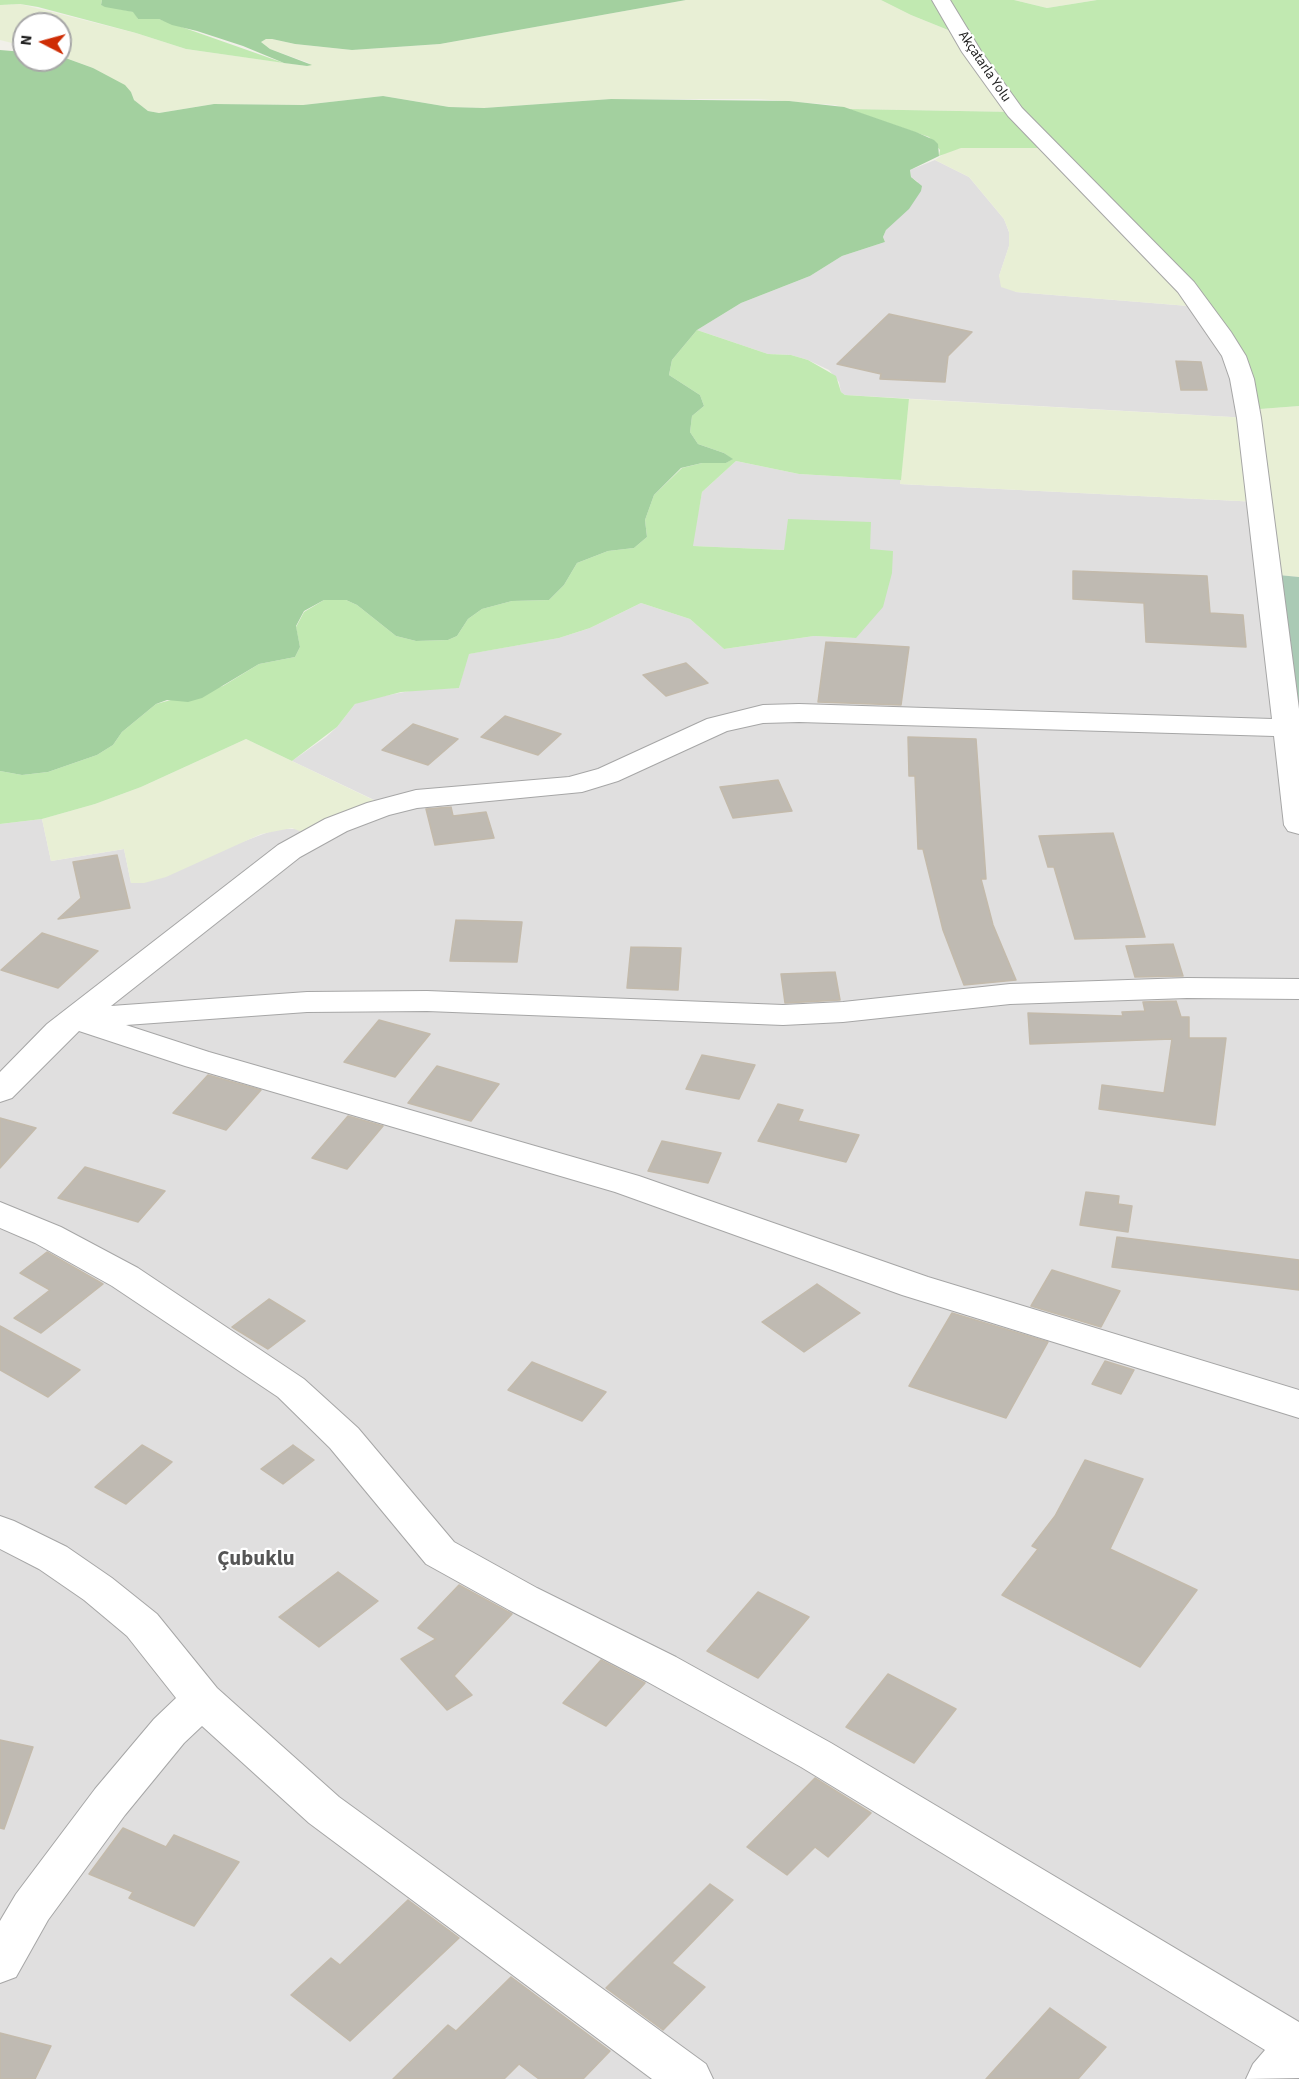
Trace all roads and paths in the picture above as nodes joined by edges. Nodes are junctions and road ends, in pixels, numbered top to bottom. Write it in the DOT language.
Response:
graph roads {
  1 [pos="940,0"];
  2 [pos="1286,728"];
  3 [pos="1299,825"];
  4 [pos="1299,989"];
  5 [pos="74,1019"];
  6 [pos="0,1091"];
  7 [pos="0,1214"];
  8 [pos="1299,1404"];
  9 [pos="0,1531"];
  10 [pos="202,1700"];
  11 [pos="0,1963"];
  12 [pos="1289,2056"];
  13 [pos="689,2079"];
  1 -- 2 [label="street, Akçatarla Yolu"];
  2 -- 3 [label="street, Akçatarla Yolu"];
  2 -- 5 [label="street"];
  4 -- 5 [label="street"];
  5 -- 6 [label="street"];
  5 -- 8 [label="street"];
  7 -- 12 [label="street"];
  9 -- 10 [label="street"];
  10 -- 11 [label="street"];
  10 -- 13 [label="street"];
}
